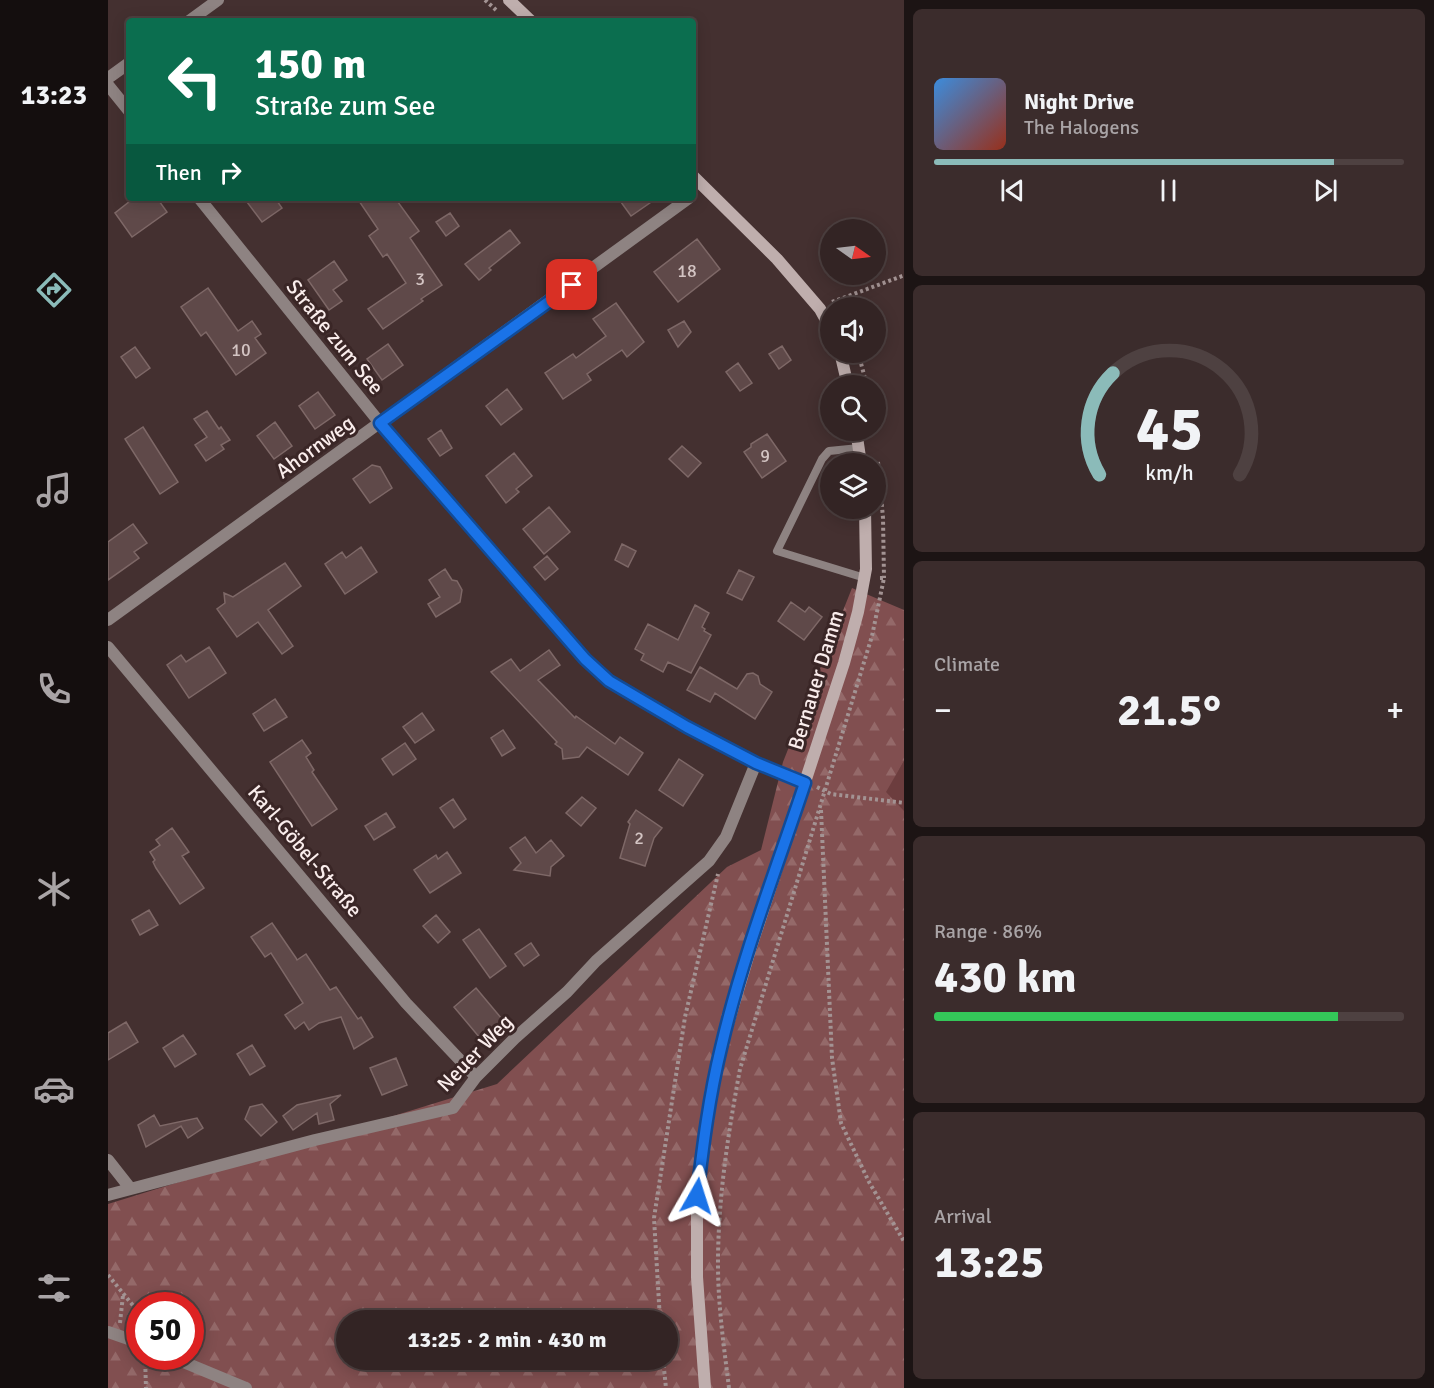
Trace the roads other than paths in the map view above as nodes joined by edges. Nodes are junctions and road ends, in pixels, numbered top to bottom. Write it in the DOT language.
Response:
graph roads {
  1 [pos="219,0"];
  2 [pos="509,0"];
  3 [pos="193,18"];
  4 [pos="528,18"];
  5 [pos="126,65"];
  6 [pos="108,78"];
  7 [pos="108,85"];
  8 [pos="126,107"];
  9 [pos="696,179"];
  10 [pos="703,186"];
  11 [pos="696,192"];
  12 [pos="201,201"];
  13 [pos="685,201"];
  14 [pos="820,309"];
  15 [pos="380,423"];
  16 [pos="858,441"];
  17 [pos="859,448"];
  18 [pos="860,453"];
  19 [pos="865,519"];
  20 [pos="865,578"];
  21 [pos="108,620"];
  22 [pos="108,647"];
  23 [pos="756,763"];
  24 [pos="805,783"];
  25 [pos="476,1077"];
  26 [pos="108,1160"];
  27 [pos="130,1188"];
  28 [pos="108,1195"];
  29 [pos="203,1370"];
  30 [pos="246,1388"];
  31 [pos="705,1388"];
  1 -- 3 [label="street"];
  2 -- 4 [label="main road"];
  5 -- 6 [label="street"];
  7 -- 8 [label="street"];
  9 -- 10 [label="main road"];
  10 -- 11 [label="street"];
  10 -- 14 [label="main road"];
  12 -- 15 [label="street, Straße zum See"];
  13 -- 15 [label="street, Ahornweg"];
  15 -- 21 [label="street, Ahornweg"];
  15 -- 23 [label="street, Straße zum See"];
  16 -- 17 [label="main road"];
  17 -- 18 [label="main road"];
  17 -- 20 [label="lane"];
  19 -- 20 [label="main road, Bernauer Damm"];
  20 -- 24 [label="main road, Bernauer Damm"];
  22 -- 25 [label="street, Karl-Göbel-Straße"];
  23 -- 24 [label="street, Straße zum See"];
  23 -- 25 [label="street, Neuer Weg"];
  24 -- 31 [label="main road, Bernauer Damm"];
  25 -- 27 [label="street, Neuer Weg"];
  26 -- 27 [label="street"];
  27 -- 28 [label="street, Neuer Weg"];
  29 -- 30 [label="street"];
}
